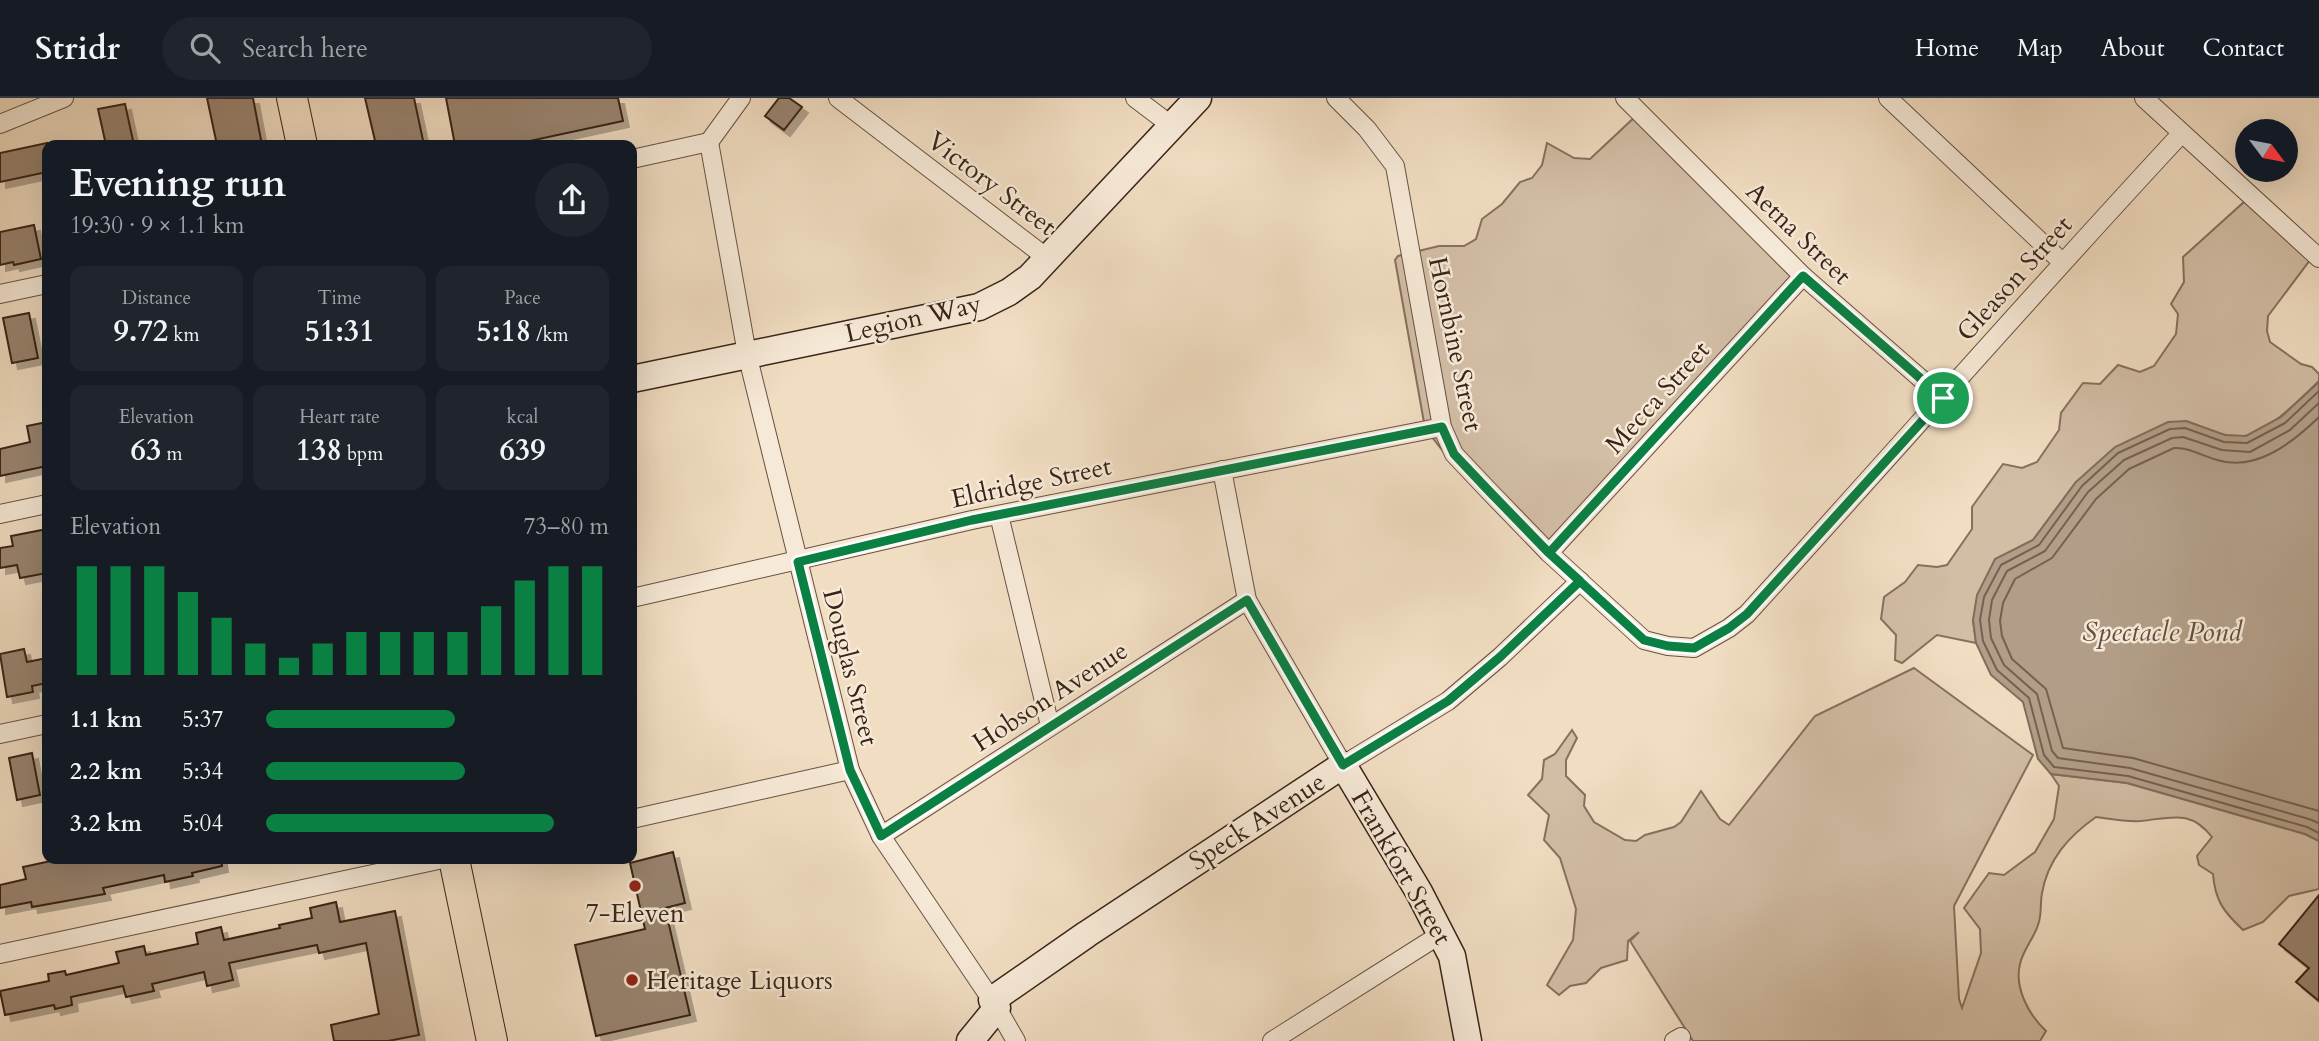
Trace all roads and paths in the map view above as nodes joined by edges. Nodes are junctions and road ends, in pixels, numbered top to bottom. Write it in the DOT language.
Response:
graph roads {
  1 [pos="64,98"];
  2 [pos="292,98"];
  3 [pos="741,98"];
  4 [pos="838,98"];
  5 [pos="1135,98"];
  6 [pos="1198,98"];
  7 [pos="1336,98"];
  8 [pos="1625,98"];
  9 [pos="1888,98"];
  10 [pos="2144,98"];
  11 [pos="0,124"];
  12 [pos="1172,126"];
  13 [pos="2181,134"];
  14 [pos="301,140"];
  15 [pos="709,142"];
  16 [pos="637,158"];
  17 [pos="1047,258"];
  18 [pos="2319,258"];
  19 [pos="2062,262"];
  20 [pos="1803,276"];
  21 [pos="42,285"];
  22 [pos="0,294"];
  23 [pos="747,354"];
  24 [pos="637,378"];
  25 [pos="1943,398"];
  26 [pos="1442,427"];
  27 [pos="1222,470"];
  28 [pos="42,505"];
  29 [pos="0,514"];
  30 [pos="999,515"];
  31 [pos="1549,553"];
  32 [pos="798,562"];
  33 [pos="1580,581"];
  34 [pos="637,597"];
  35 [pos="1247,600"];
  36 [pos="1747,614"];
  37 [pos="42,725"];
  38 [pos="1050,726"];
  39 [pos="0,734"];
  40 [pos="1343,765"];
  41 [pos="850,770"];
  42 [pos="637,818"];
  43 [pos="881,836"];
  44 [pos="420,864"];
  45 [pos="455,864"];
  46 [pos="1441,934"];
  47 [pos="0,954"];
  48 [pos="994,1004"];
  49 [pos="492,1041"];
  50 [pos="970,1041"];
  51 [pos="1016,1041"];
  52 [pos="1272,1041"];
  53 [pos="1468,1041"];
  1 -- 11 [label="street"];
  2 -- 14 [label="main road"];
  3 -- 15 [label="street"];
  4 -- 17 [label="street, Victory Street"];
  5 -- 12 [label="street"];
  6 -- 12 [label="street, Legion Way"];
  7 -- 26 [label="street, Hornbine Street"];
  8 -- 20 [label="street, Aetna Street"];
  9 -- 19 [label="street"];
  10 -- 13 [label="street"];
  12 -- 17 [label="street, Legion Way"];
  13 -- 18 [label="street"];
  13 -- 19 [label="street, Gleason Street"];
  15 -- 16 [label="street"];
  15 -- 23 [label="street, Douglas Street"];
  17 -- 23 [label="street, Legion Way"];
  19 -- 25 [label="street, Gleason Street"];
  20 -- 25 [label="street, Aetna Street"];
  20 -- 31 [label="street, Mecca Street"];
  21 -- 22 [label="street"];
  23 -- 24 [label="street, Legion Way"];
  23 -- 32 [label="street, Douglas Street"];
  25 -- 36 [label="street, Gleason Street"];
  26 -- 27 [label="street, Eldridge Street"];
  26 -- 31 [label="street, Hornbine Street"];
  27 -- 30 [label="street, Eldridge Street"];
  27 -- 35 [label="street, Frankfort Street"];
  28 -- 29 [label="street"];
  30 -- 32 [label="street, Eldridge Street"];
  30 -- 38 [label="street"];
  31 -- 33 [label="street, Hornbine Street"];
  32 -- 34 [label="street, Eldridge Street"];
  32 -- 41 [label="street, Douglas Street"];
  33 -- 36 [label="street, Hornbine Street"];
  33 -- 40 [label="street, Speck Avenue"];
  35 -- 38 [label="street, Hobson Avenue"];
  35 -- 40 [label="street, Frankfort Street"];
  37 -- 39 [label="street"];
  38 -- 43 [label="street, Hobson Avenue"];
  40 -- 46 [label="street, Frankfort Street"];
  40 -- 48 [label="street, Speck Avenue"];
  41 -- 42 [label="street"];
  41 -- 43 [label="street, Douglas Street"];
  43 -- 48 [label="street, Douglas Street"];
  44 -- 47 [label="street"];
  45 -- 49 [label="main road"];
  46 -- 52 [label="street"];
  46 -- 53 [label="street, Frankfort Street"];
  48 -- 50 [label="street, Speck Avenue"];
  48 -- 51 [label="street, Douglas Street"];
}
